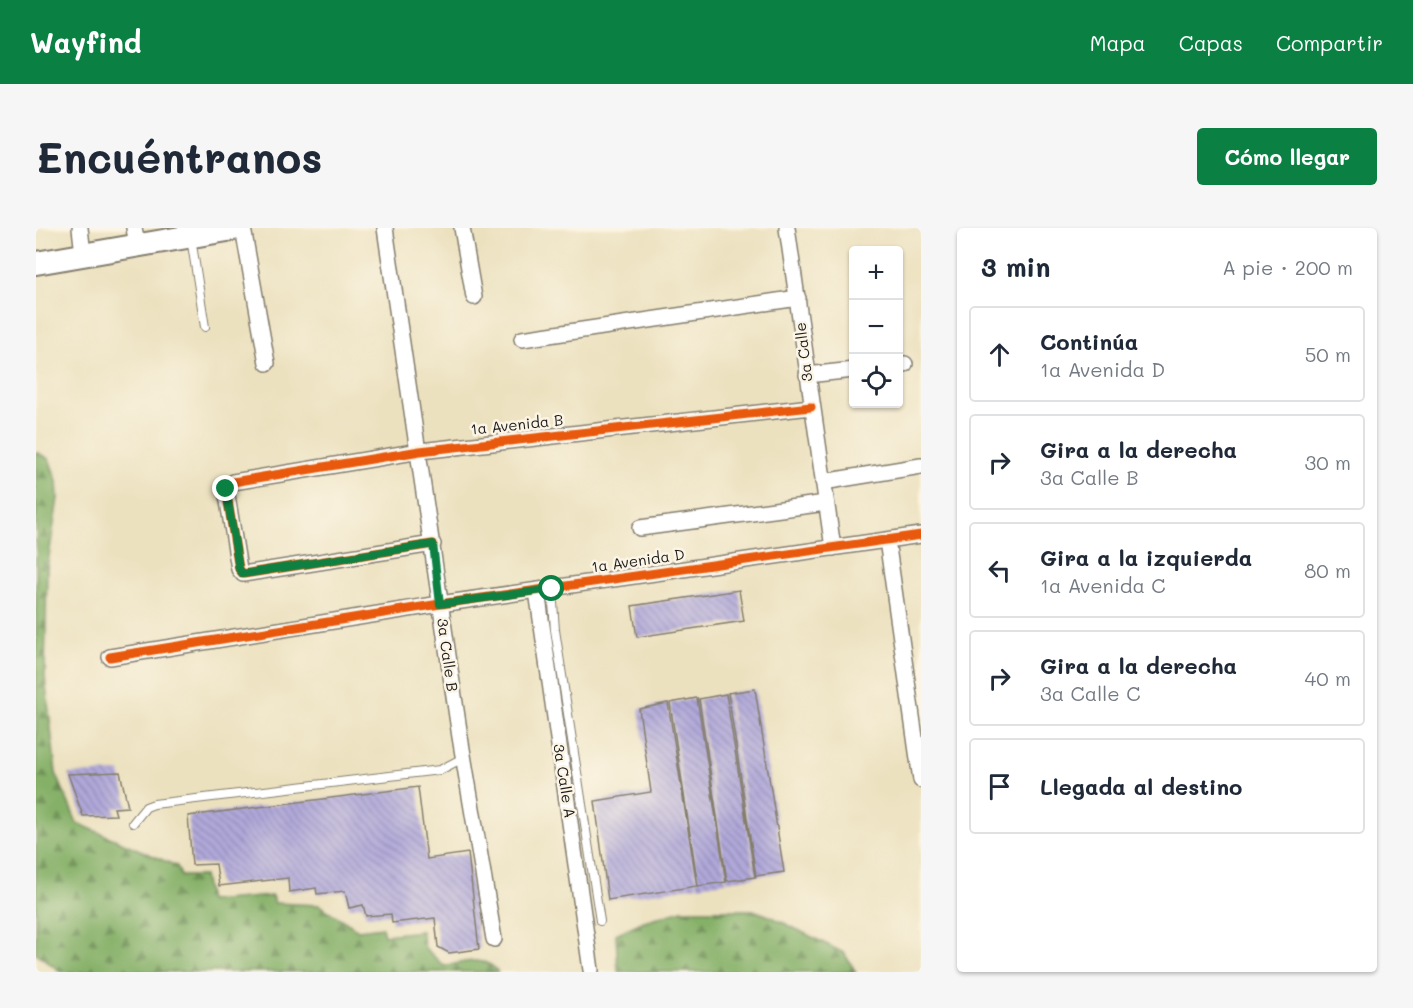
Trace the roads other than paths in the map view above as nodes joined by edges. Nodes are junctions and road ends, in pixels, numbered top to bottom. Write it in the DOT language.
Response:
graph roads {
  1 [pos="80,228"];
  2 [pos="241,228"];
  3 [pos="385,228"];
  4 [pos="462,228"];
  5 [pos="787,228"];
  6 [pos="186,234"];
  7 [pos="135,237"];
  8 [pos="83,254"];
  9 [pos="36,263"];
  10 [pos="474,297"];
  11 [pos="798,298"];
  12 [pos="205,327"];
  13 [pos="522,339"];
  14 [pos="267,363"];
  15 [pos="849,371"];
  16 [pos="807,375"];
  17 [pos="811,407"];
  18 [pos="420,452"];
  19 [pos="921,466"];
  20 [pos="823,482"];
  21 [pos="826,503"];
  22 [pos="640,528"];
  23 [pos="921,535"];
  24 [pos="887,540"];
  25 [pos="433,544"];
  26 [pos="833,548"];
  27 [pos="544,590"];
  28 [pos="440,604"];
  29 [pos="110,657"];
  30 [pos="463,758"];
  31 [pos="921,780"];
  32 [pos="133,823"];
  33 [pos="600,921"];
  34 [pos="494,939"];
  35 [pos="591,970"];
  1 -- 8 [label="street"];
  2 -- 6 [label="main road"];
  2 -- 14 [label="street"];
  3 -- 18 [label="street, 3a Calle B"];
  4 -- 10 [label="street"];
  5 -- 11 [label="street, 3a Calle"];
  6 -- 7 [label="main road"];
  6 -- 12 [label="lane"];
  7 -- 8 [label="main road"];
  8 -- 9 [label="main road"];
  11 -- 13 [label="street"];
  11 -- 16 [label="street, 3a Calle"];
  15 -- 16 [label="street"];
  16 -- 17 [label="street, 3a Calle"];
  17 -- 18 [label="street, 1a Avenida B"];
  17 -- 20 [label="street, 3a Calle"];
  18 -- 25 [label="street, 3a Calle B"];
  18 -- 25 [label="street, 1a Avenida B"];
  19 -- 20 [label="street"];
  20 -- 21 [label="street, 3a Calle"];
  21 -- 22 [label="street"];
  21 -- 26 [label="street, 3a Calle"];
  23 -- 24 [label="street, 1a Avenida D"];
  24 -- 26 [label="street, 1a Avenida D"];
  24 -- 31 [label="street"];
  25 -- 28 [label="street, 3a Calle B"];
  26 -- 27 [label="street, 1a Avenida D"];
  27 -- 28 [label="street, 1a Avenida D"];
  27 -- 33 [label="lane"];
  27 -- 35 [label="street, 3a Calle A"];
  28 -- 29 [label="street, 1a Avenida D"];
  28 -- 30 [label="street, 3a Calle B"];
  30 -- 32 [label="lane"];
  30 -- 34 [label="street, 3a Calle B"];
}
